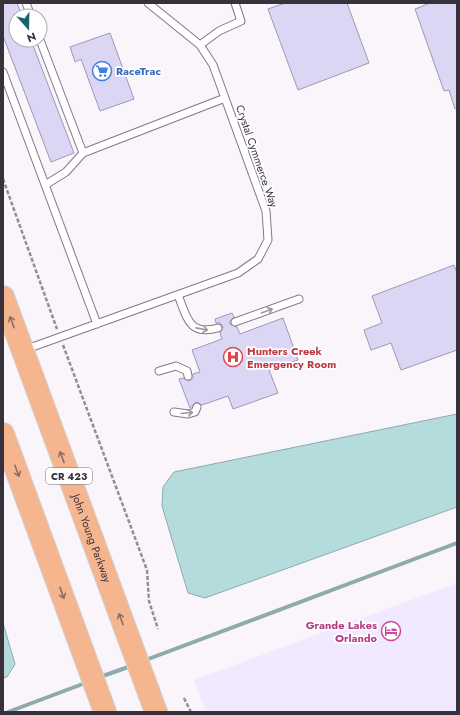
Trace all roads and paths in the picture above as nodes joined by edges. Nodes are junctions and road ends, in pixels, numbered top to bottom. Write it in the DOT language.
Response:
graph roads {
  1 [pos="148,3"];
  2 [pos="235,3"];
  3 [pos="200,45"];
  4 [pos="43,48"];
  5 [pos="3,72"];
  6 [pos="225,98"];
  7 [pos="82,154"];
  8 [pos="3,179"];
  9 [pos="45,185"];
  10 [pos="178,295"];
  11 [pos="3,297"];
  12 [pos="299,299"];
  13 [pos="235,322"];
  14 [pos="97,324"];
  15 [pos="218,328"];
  16 [pos="60,337"];
  17 [pos="23,350"];
  18 [pos="159,371"];
  19 [pos="188,376"];
  20 [pos="197,407"];
  21 [pos="174,412"];
  22 [pos="3,434"];
  23 [pos="158,629"];
  24 [pos="184,698"];
  25 [pos="103,704"];
  26 [pos="156,712"];
  27 [pos="191,712"];
  1 -- 3 [label="lane, Crystal Cymmerce Way"];
  2 -- 3 [label="lane"];
  3 -- 6 [label="lane, Crystal Cymmerce Way"];
  4 -- 7 [label="lane"];
  5 -- 9 [label="lane"];
  6 -- 7 [label="lane"];
  6 -- 10 [label="lane, Crystal Cymmerce Way"];
  7 -- 9 [label="lane"];
  8 -- 16 [label="path"];
  9 -- 14 [label="lane"];
  10 -- 14 [label="lane, Crystal Cymmerce Way"];
  10 -- 15 [label="lane, one-way"];
  17 -- 11 [label="highway, John Young Parkway / CR 423, one-way"];
  13 -- 12 [label="lane, one-way"];
  14 -- 16 [label="lane, Crystal Cymmerce Way"];
  16 -- 17 [label="lane, Crystal Cymmerce Way"];
  16 -- 23 [label="path"];
  26 -- 17 [label="highway, John Young Parkway / CR 423, one-way"];
  18 -- 19 [label="lane"];
  21 -- 20 [label="lane, one-way"];
  22 -- 25 [label="highway, one-way"];
  24 -- 27 [label="path"];
}
